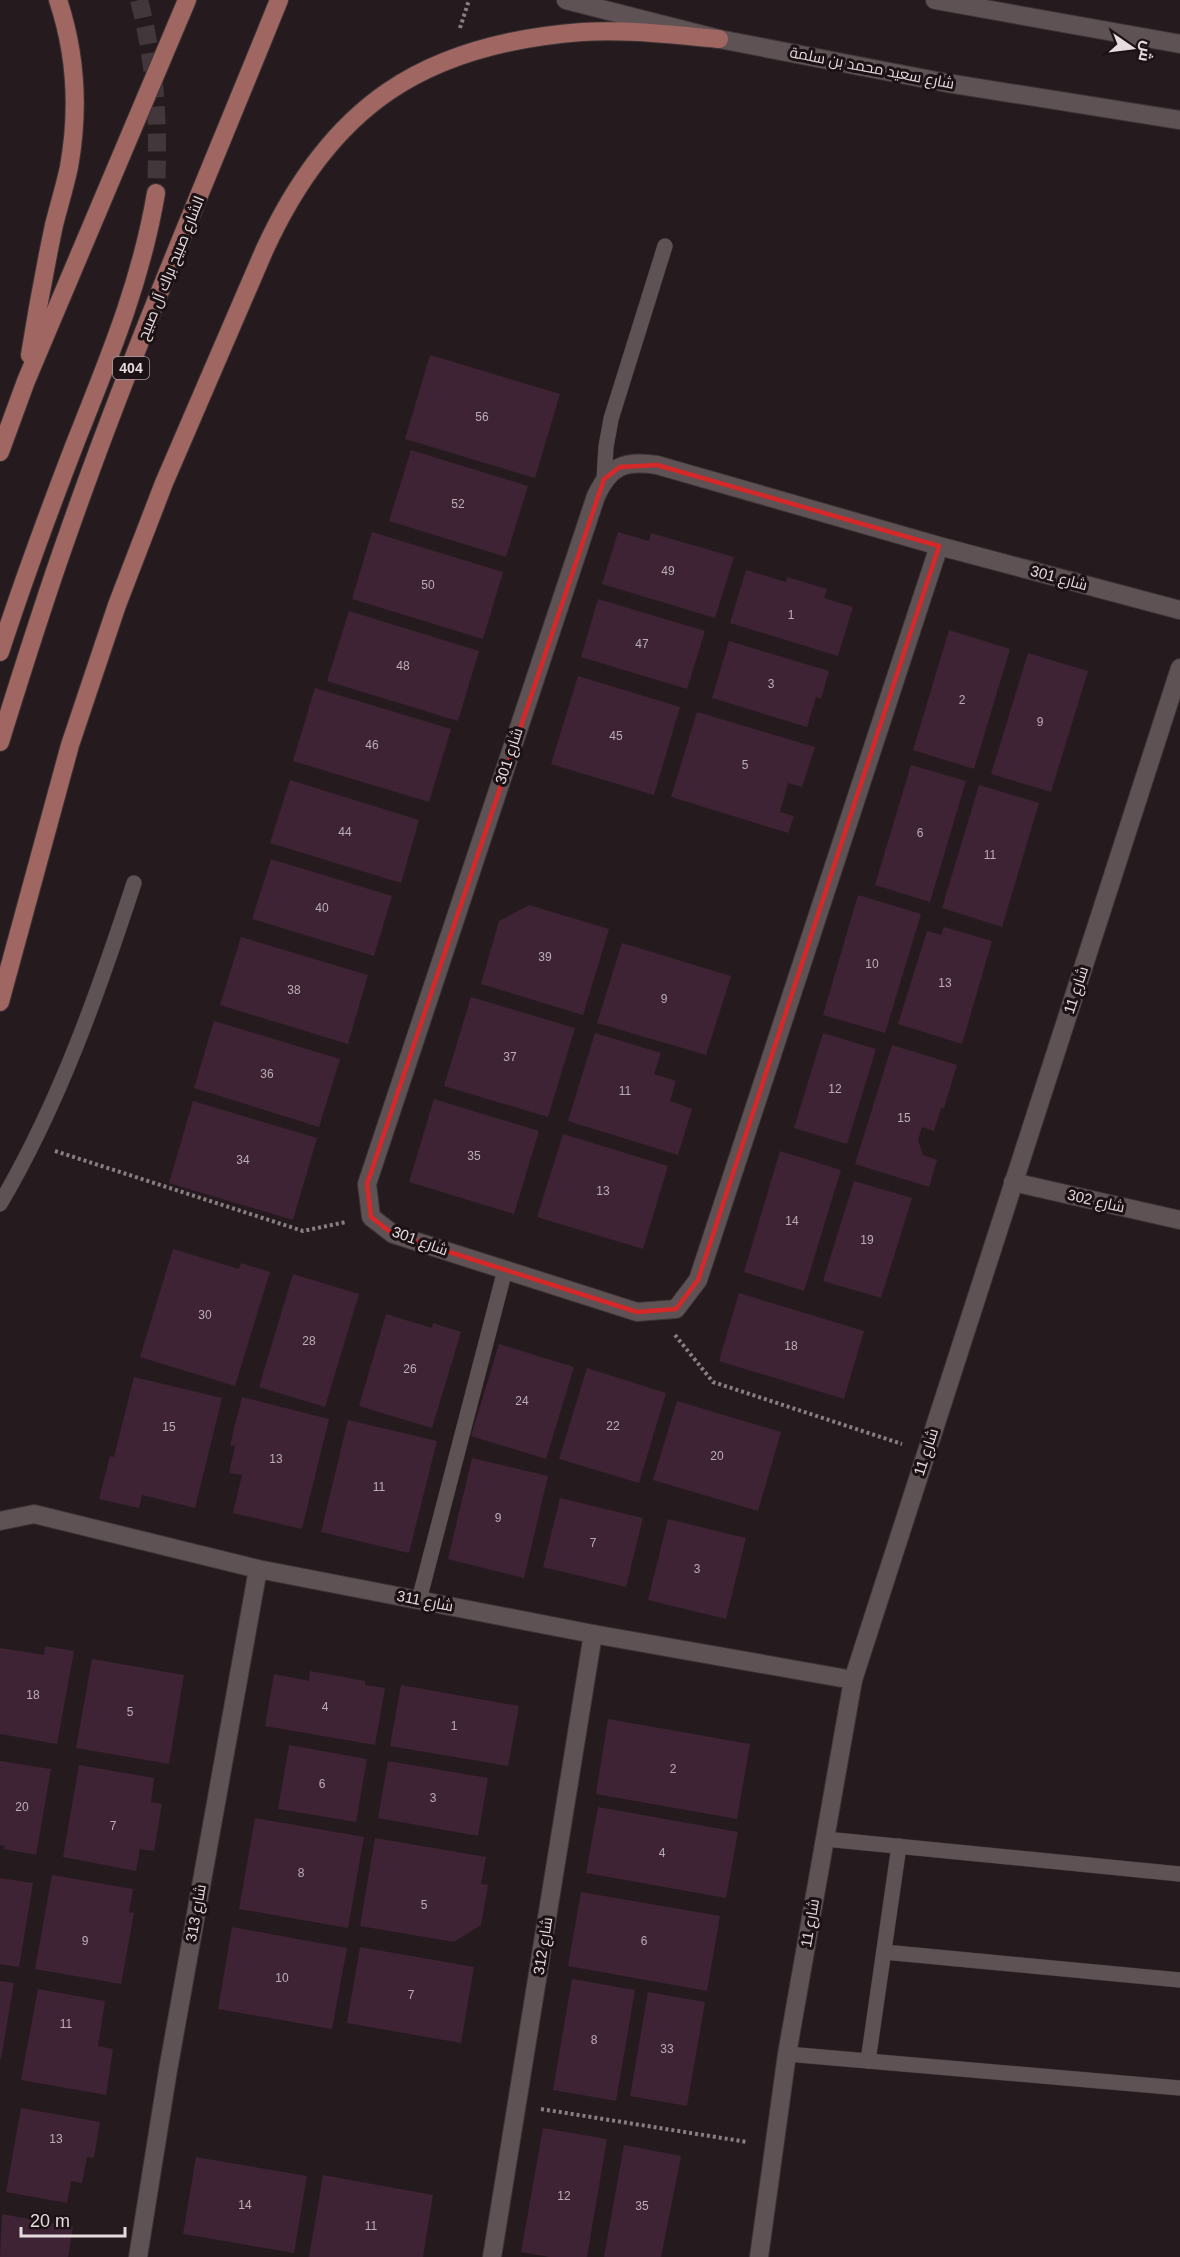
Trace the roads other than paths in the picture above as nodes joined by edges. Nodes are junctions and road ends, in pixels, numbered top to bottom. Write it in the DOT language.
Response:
graph roads {
  1 [pos="58,0"];
  2 [pos="187,0"];
  3 [pos="279,0"];
  4 [pos="567,0"];
  5 [pos="934,0"];
  6 [pos="718,39"];
  7 [pos="1180,44"];
  8 [pos="1180,120"];
  9 [pos="156,193"];
  10 [pos="665,246"];
  11 [pos="26,381"];
  12 [pos="0,452"];
  13 [pos="604,479"];
  14 [pos="939,546"];
  15 [pos="1180,610"];
  16 [pos="0,652"];
  17 [pos="1180,668"];
  18 [pos="0,742"];
  19 [pos="134,883"];
  20 [pos="0,1002"];
  21 [pos="1013,1182"];
  22 [pos="0,1204"];
  23 [pos="1180,1220"];
  24 [pos="505,1270"];
  25 [pos="0,1521"];
  26 [pos="258,1569"];
  27 [pos="419,1600"];
  28 [pos="593,1634"];
  29 [pos="853,1680"];
  30 [pos="825,1839"];
  31 [pos="899,1846"];
  32 [pos="1180,1874"];
  33 [pos="884,1952"];
  34 [pos="1180,1980"];
  35 [pos="787,2054"];
  36 [pos="868,2061"];
  37 [pos="1180,2088"];
  38 [pos="138,2257"];
  39 [pos="492,2257"];
  40 [pos="759,2257"];
  1 -- 11 [label="main road"];
  2 -- 11 [label="main road"];
  3 -- 18 [label="main road, الشارع صبيح براك آل صبيح / 404"];
  4 -- 6 [label="street, شارع سعيد محمد بن سلمة"];
  5 -- 7 [label="street"];
  6 -- 8 [label="street, شارع سعيد محمد بن سلمة"];
  6 -- 20 [label="main road"];
  9 -- 16 [label="main road"];
  10 -- 13 [label="lane"];
  11 -- 12 [label="main road"];
  13 -- 14 [label="street, شارع 301"];
  13 -- 24 [label="street, شارع 301"];
  14 -- 15 [label="street, شارع 301"];
  14 -- 24 [label="street, شارع 301"];
  17 -- 21 [label="street, شارع 11"];
  19 -- 22 [label="lane"];
  21 -- 23 [label="street, شارع 302"];
  21 -- 29 [label="street, شارع 11"];
  24 -- 27 [label="lane"];
  25 -- 26 [label="street, شارع 311"];
  26 -- 27 [label="street, شارع 311"];
  26 -- 38 [label="street, شارع 313"];
  27 -- 28 [label="street, شارع 311"];
  28 -- 29 [label="street, شارع 311"];
  28 -- 39 [label="street, شارع 312"];
  29 -- 30 [label="street, شارع 11"];
  30 -- 31 [label="lane"];
  30 -- 35 [label="street, شارع 11"];
  31 -- 32 [label="lane"];
  31 -- 33 [label="lane"];
  33 -- 34 [label="lane"];
  33 -- 36 [label="lane"];
  35 -- 36 [label="lane"];
  35 -- 40 [label="street, شارع 11"];
  36 -- 37 [label="lane"];
}
